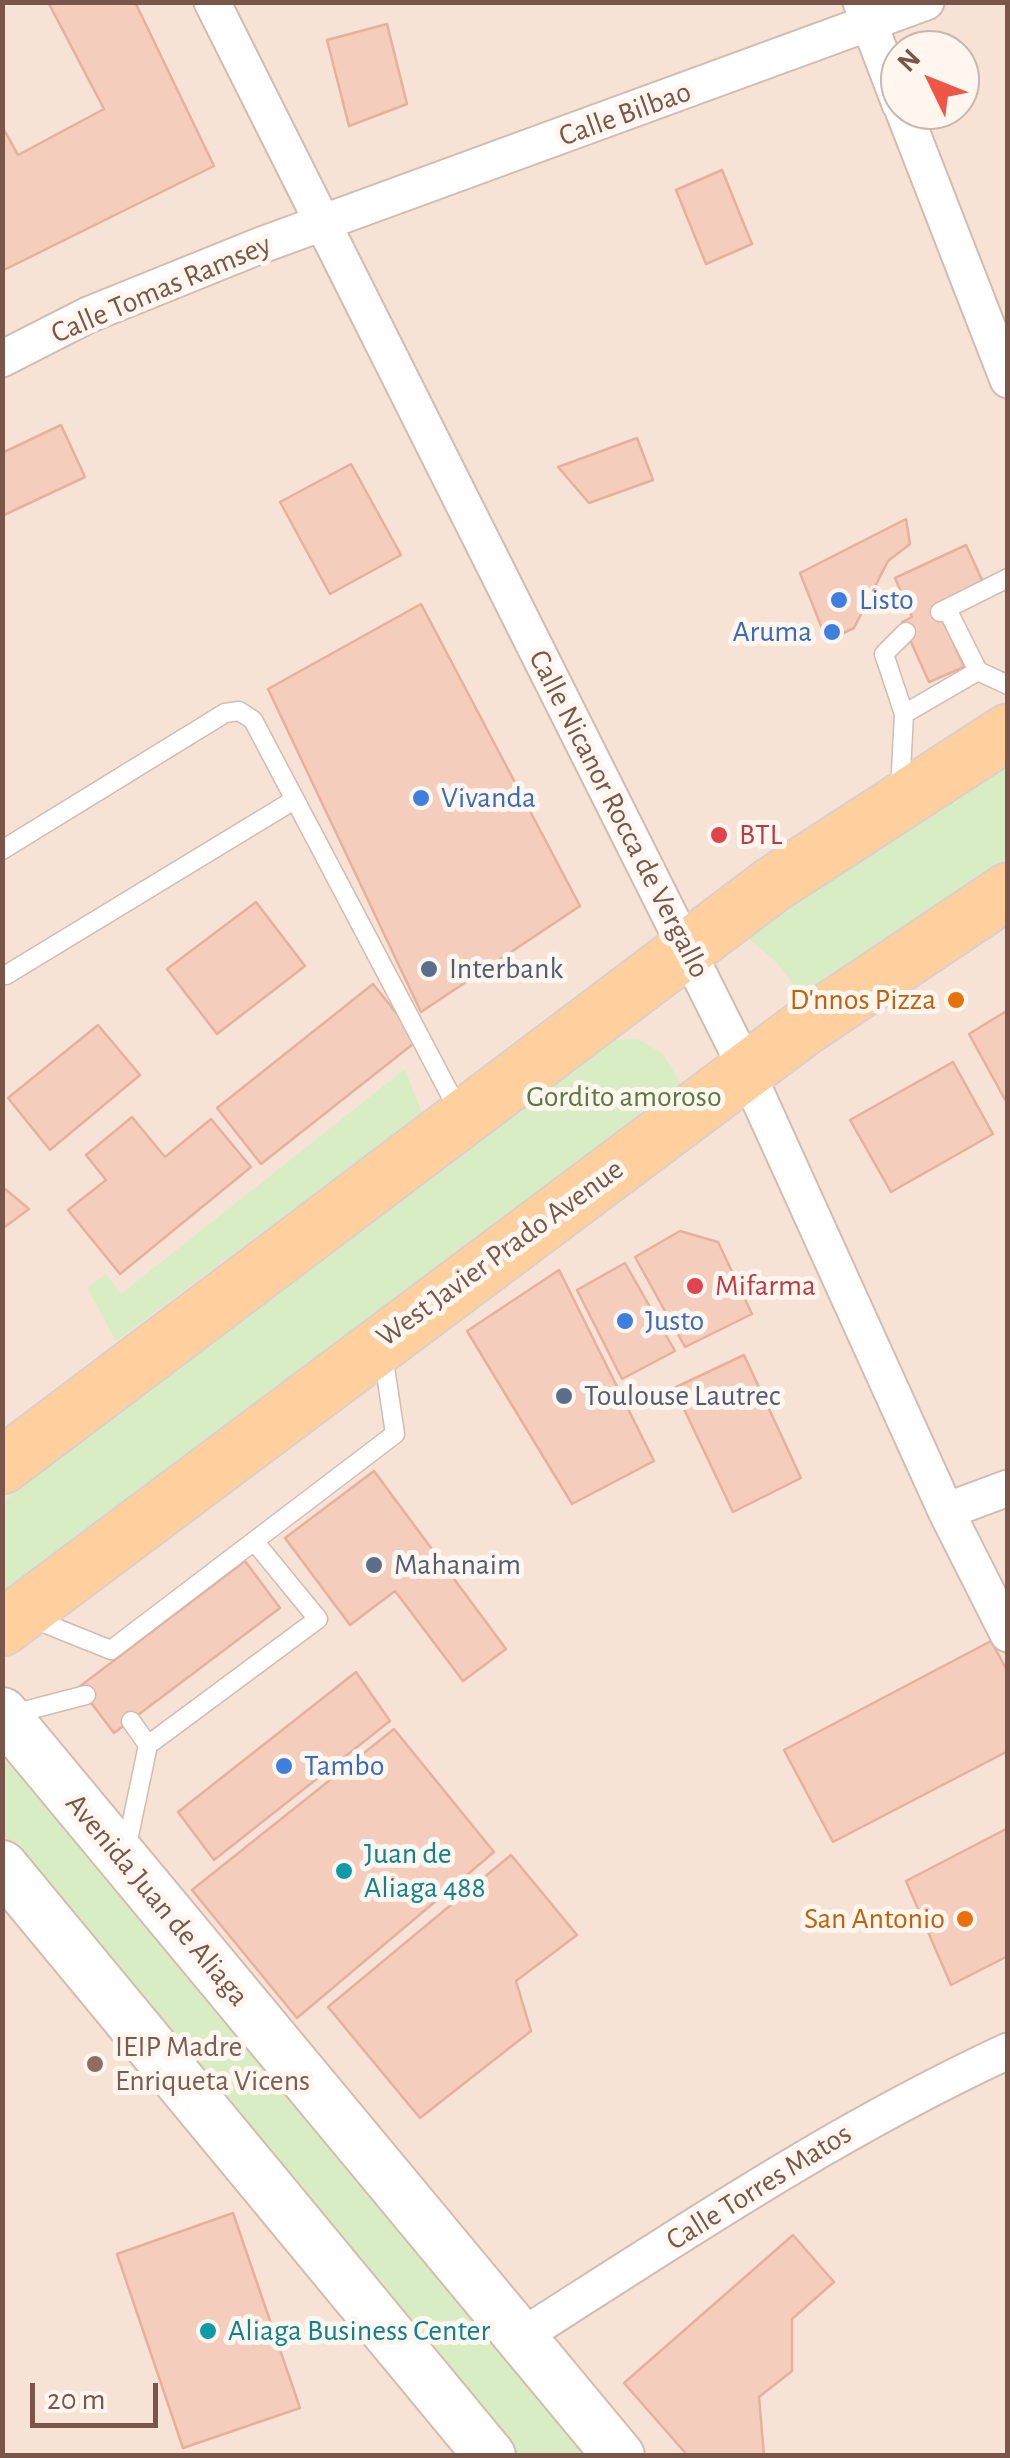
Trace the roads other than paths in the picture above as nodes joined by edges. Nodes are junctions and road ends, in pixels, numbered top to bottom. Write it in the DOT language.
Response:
graph roads {
  1 [pos="212,2"];
  2 [pos="926,2"];
  3 [pos="865,13"];
  4 [pos="880,52"];
  5 [pos="910,130"];
  6 [pos="323,225"];
  7 [pos="2,359"];
  8 [pos="1008,380"];
  9 [pos="1008,578"];
  10 [pos="906,632"];
  11 [pos="978,671"];
  12 [pos="1008,685"];
  13 [pos="904,714"];
  14 [pos="1008,732"];
  15 [pos="294,800"];
  16 [pos="900,800"];
  17 [pos="2,850"];
  18 [pos="1008,890"];
  19 [pos="687,950"];
  20 [pos="6,975"];
  21 [pos="747,1071"];
  22 [pos="464,1120"];
  23 [pos="381,1340"];
  24 [pos="2,1466"];
  25 [pos="1008,1488"];
  26 [pos="946,1512"];
  27 [pos="254,1541"];
  28 [pos="12,1621"];
  29 [pos="1008,1634"];
  30 [pos="86,1695"];
  31 [pos="4,1714"];
  32 [pos="131,1720"];
  33 [pos="148,1744"];
  34 [pos="124,1860"];
  35 [pos="2,1866"];
  36 [pos="1008,2051"];
  37 [pos="519,2338"];
  38 [pos="490,2456"];
  39 [pos="619,2456"];
  1 -- 6 [label="street, Calle Nicanor Rocca de Vergallo"];
  2 -- 3 [label="street, Calle Bilbao"];
  3 -- 4 [label="street"];
  3 -- 6 [label="street, Calle Bilbao"];
  5 -- 8 [label="street"];
  6 -- 7 [label="street, Calle Tomas Ramsey"];
  6 -- 19 [label="street, Calle Nicanor Rocca de Vergallo"];
  9 -- 11 [label="lane"];
  10 -- 13 [label="lane"];
  11 -- 12 [label="lane"];
  11 -- 13 [label="lane"];
  13 -- 16 [label="lane"];
  14 -- 16 [label="main road"];
  15 -- 17 [label="lane"];
  15 -- 20 [label="lane"];
  15 -- 22 [label="lane"];
  16 -- 19 [label="main road"];
  18 -- 21 [label="main road, West Javier Prado Avenue"];
  19 -- 21 [label="street, Calle Nicanor Rocca de Vergallo"];
  19 -- 22 [label="main road"];
  21 -- 23 [label="main road, West Javier Prado Avenue"];
  21 -- 26 [label="street, Calle Nicanor Rocca de Vergallo"];
  22 -- 24 [label="main road"];
  23 -- 27 [label="lane"];
  23 -- 28 [label="main road, West Javier Prado Avenue"];
  25 -- 26 [label="street"];
  26 -- 29 [label="street, Calle Nicanor Rocca de Vergallo"];
  27 -- 28 [label="lane"];
  27 -- 33 [label="lane"];
  30 -- 31 [label="lane"];
  31 -- 34 [label="main road, Avenida Juan de Aliaga"];
  32 -- 33 [label="lane"];
  33 -- 34 [label="lane"];
  34 -- 37 [label="main road, Avenida Juan de Aliaga"];
  35 -- 38 [label="main road"];
  36 -- 37 [label="street, Calle Torres Matos"];
  37 -- 39 [label="main road, Avenida Juan de Aliaga"];
}
